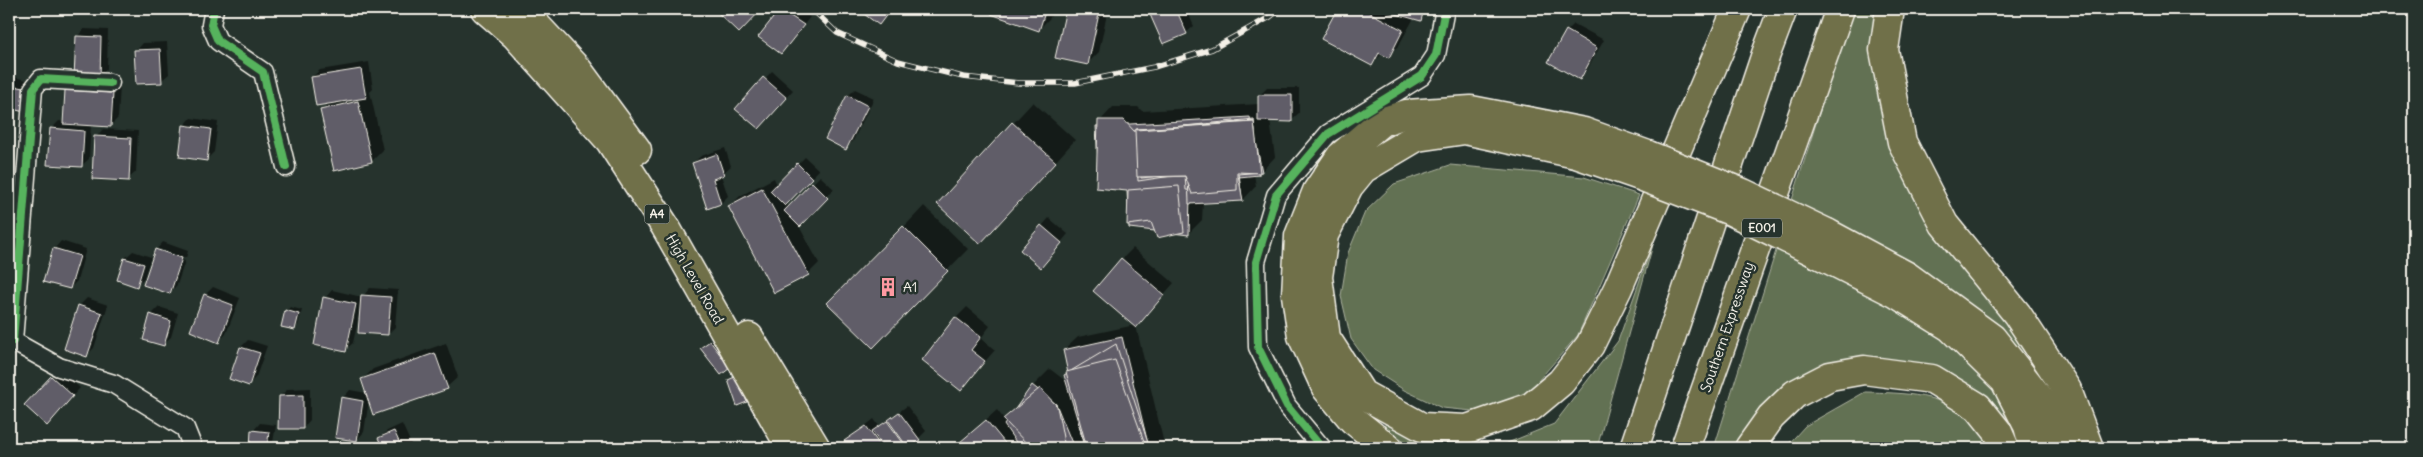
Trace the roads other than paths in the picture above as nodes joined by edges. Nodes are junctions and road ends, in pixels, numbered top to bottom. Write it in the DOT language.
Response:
graph roads {
  1 [pos="214,9"];
  2 [pos="485,9"];
  3 [pos="521,9"];
  4 [pos="1445,9"];
  5 [pos="1737,9"];
  6 [pos="1783,9"];
  7 [pos="1840,9"];
  8 [pos="1890,9"];
  9 [pos="110,83"];
  10 [pos="1644,166"];
  11 [pos="286,167"];
  12 [pos="1823,243"];
  13 [pos="11,340"];
  14 [pos="193,448"];
  15 [pos="792,448"];
  16 [pos="816,448"];
  17 [pos="1322,448"];
  18 [pos="1388,448"];
  19 [pos="1634,448"];
  20 [pos="1685,448"];
  21 [pos="1749,448"];
  22 [pos="2004,448"];
  23 [pos="2034,448"];
  24 [pos="2060,448"];
  25 [pos="2089,448"];
  1 -- 11 [label="street"];
  2 -- 15 [label="highway, High Level Road / A4"];
  3 -- 16 [label="highway, High Level Road / A4"];
  4 -- 17 [label="street"];
  5 -- 10 [label="highway"];
  6 -- 19 [label="highway"];
  7 -- 20 [label="highway, Southern Expressway / E001"];
  8 -- 25 [label="highway"];
  9 -- 13 [label="street"];
  10 -- 12 [label="highway, bridge"];
  10 -- 18 [label="highway"];
  12 -- 23 [label="highway"];
  12 -- 24 [label="highway"];
  13 -- 14 [label="street"];
  21 -- 22 [label="highway"];
}
